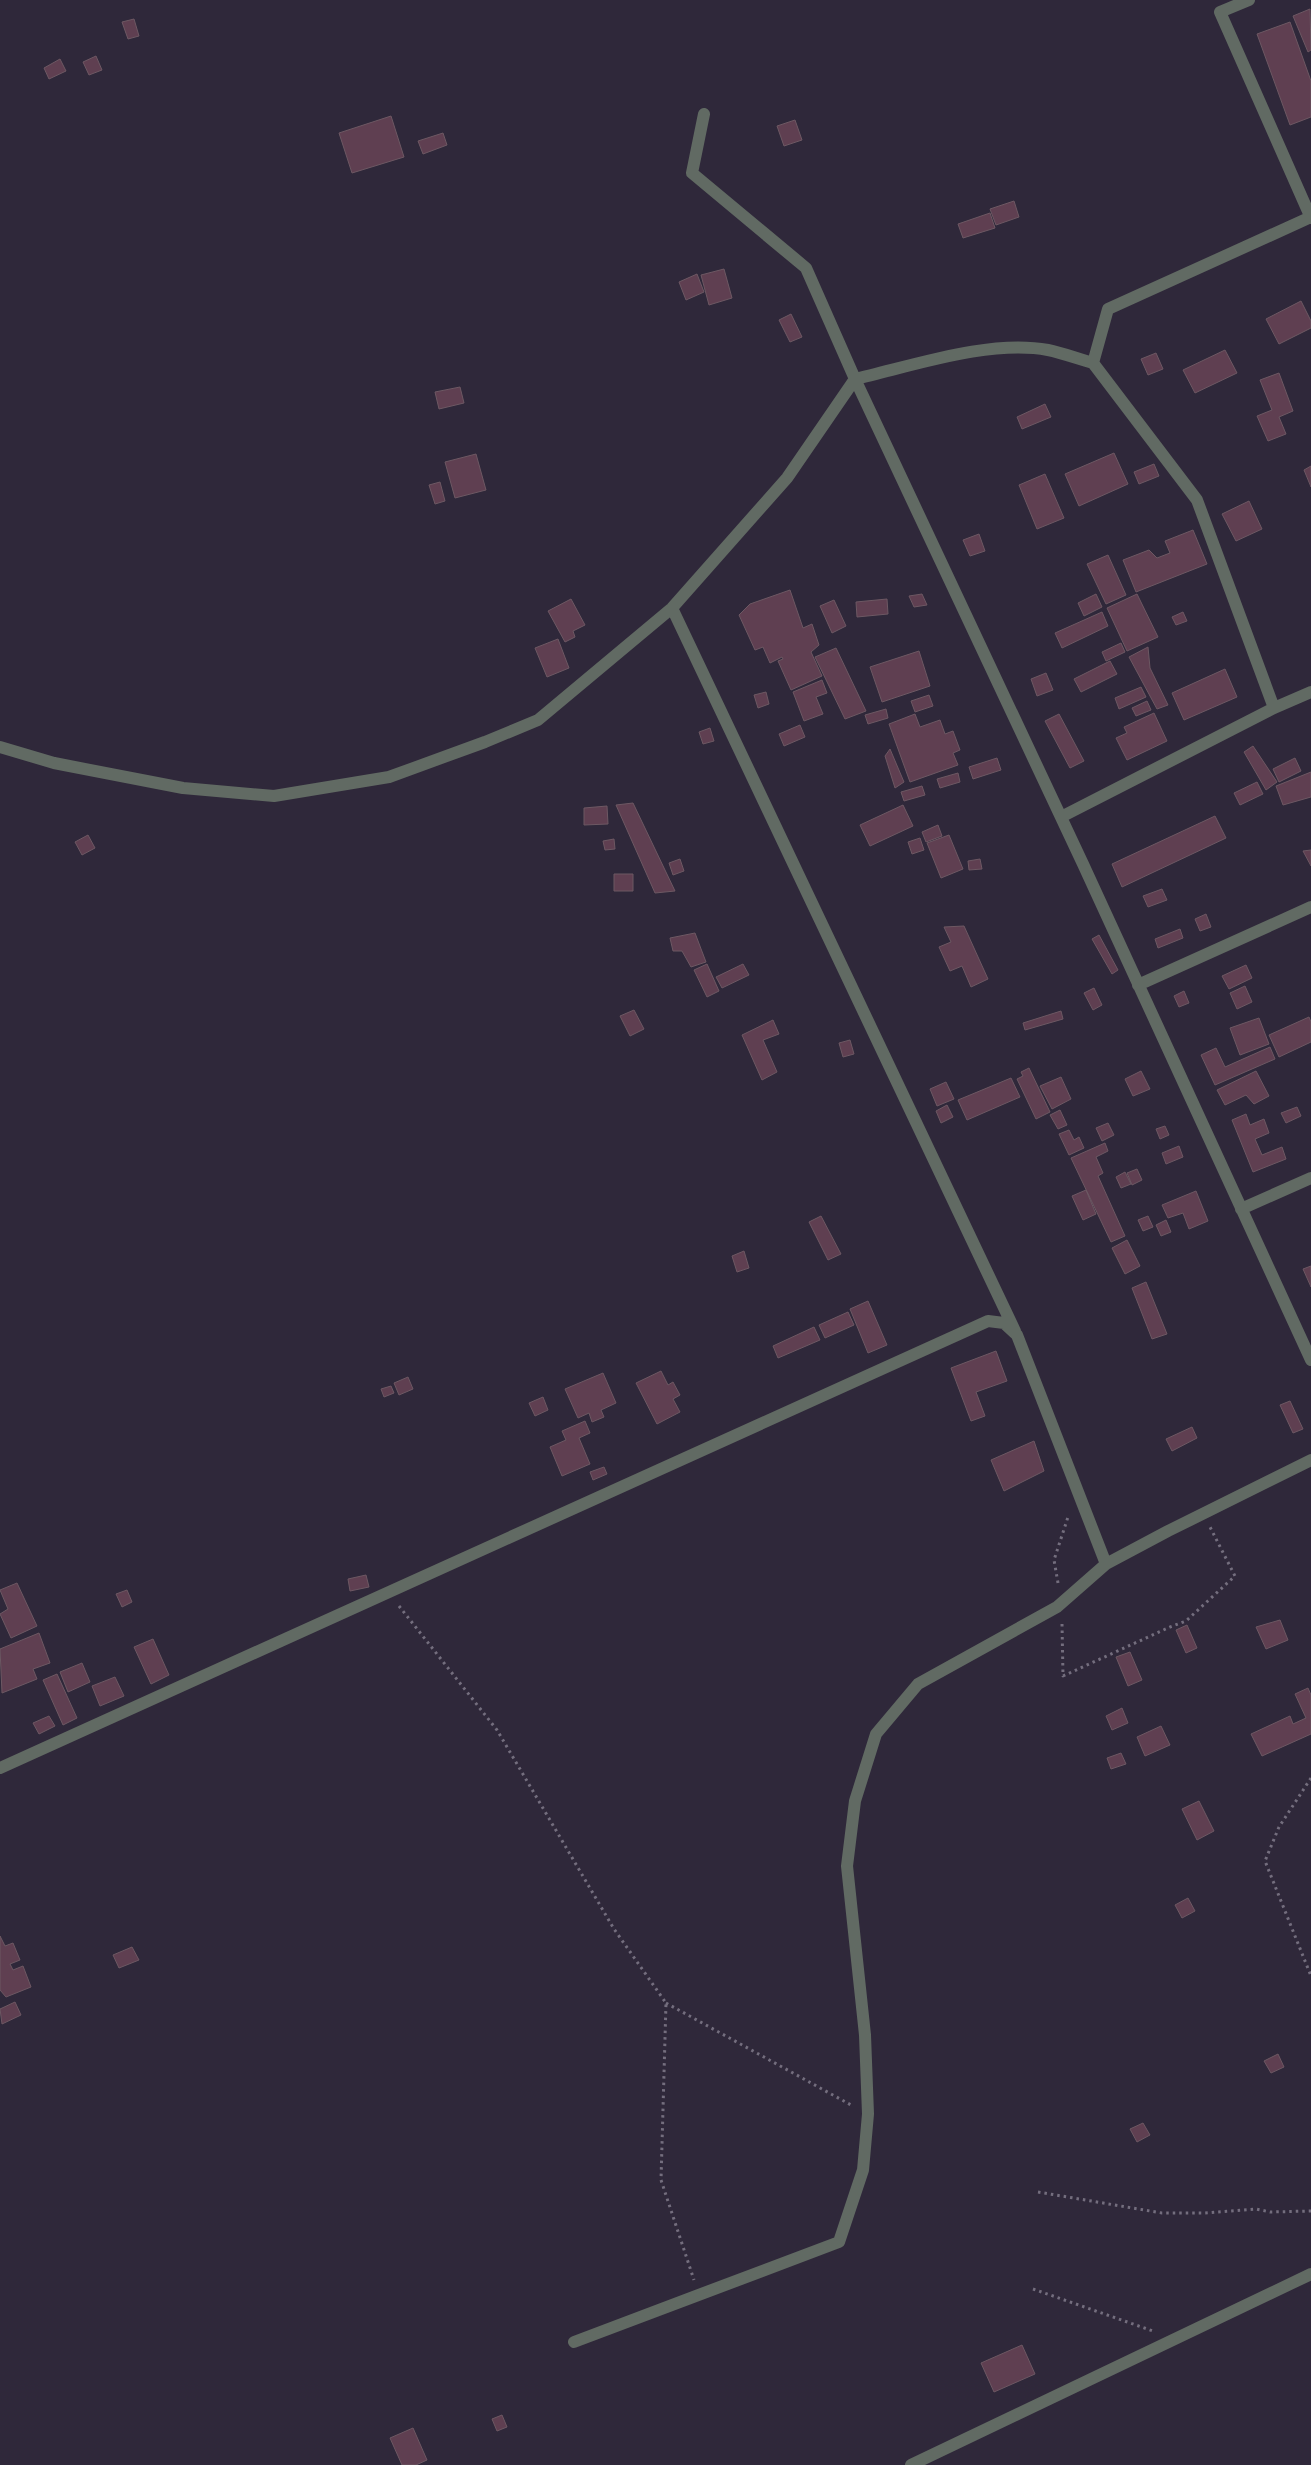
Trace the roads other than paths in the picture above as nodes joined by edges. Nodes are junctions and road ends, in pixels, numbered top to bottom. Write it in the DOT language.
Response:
graph roads {
  1 [pos="1249,0"];
  2 [pos="704,114"];
  3 [pos="1311,217"];
  4 [pos="1093,363"];
  5 [pos="855,380"];
  6 [pos="672,608"];
  7 [pos="1311,692"];
  8 [pos="1274,708"];
  9 [pos="0,747"];
  10 [pos="1061,817"];
  11 [pos="1311,907"];
  12 [pos="1138,985"];
  13 [pos="1311,1178"];
  14 [pos="1241,1209"];
  15 [pos="1017,1336"];
  16 [pos="1311,1360"];
  17 [pos="1311,1460"];
  18 [pos="1106,1564"];
  19 [pos="0,1768"];
  20 [pos="1311,2274"];
  21 [pos="574,2342"];
  22 [pos="911,2465"];
  1 -- 3 [label="street"];
  2 -- 5 [label="street"];
  3 -- 4 [label="street"];
  4 -- 5 [label="street"];
  4 -- 8 [label="street"];
  5 -- 6 [label="street"];
  5 -- 10 [label="street"];
  6 -- 9 [label="street"];
  6 -- 15 [label="street"];
  7 -- 8 [label="street"];
  8 -- 10 [label="street"];
  10 -- 12 [label="street"];
  11 -- 12 [label="street"];
  12 -- 14 [label="street"];
  13 -- 14 [label="street"];
  14 -- 16 [label="street"];
  15 -- 18 [label="street"];
  15 -- 19 [label="street"];
  17 -- 18 [label="street"];
  18 -- 21 [label="street"];
  20 -- 22 [label="street"];
}
